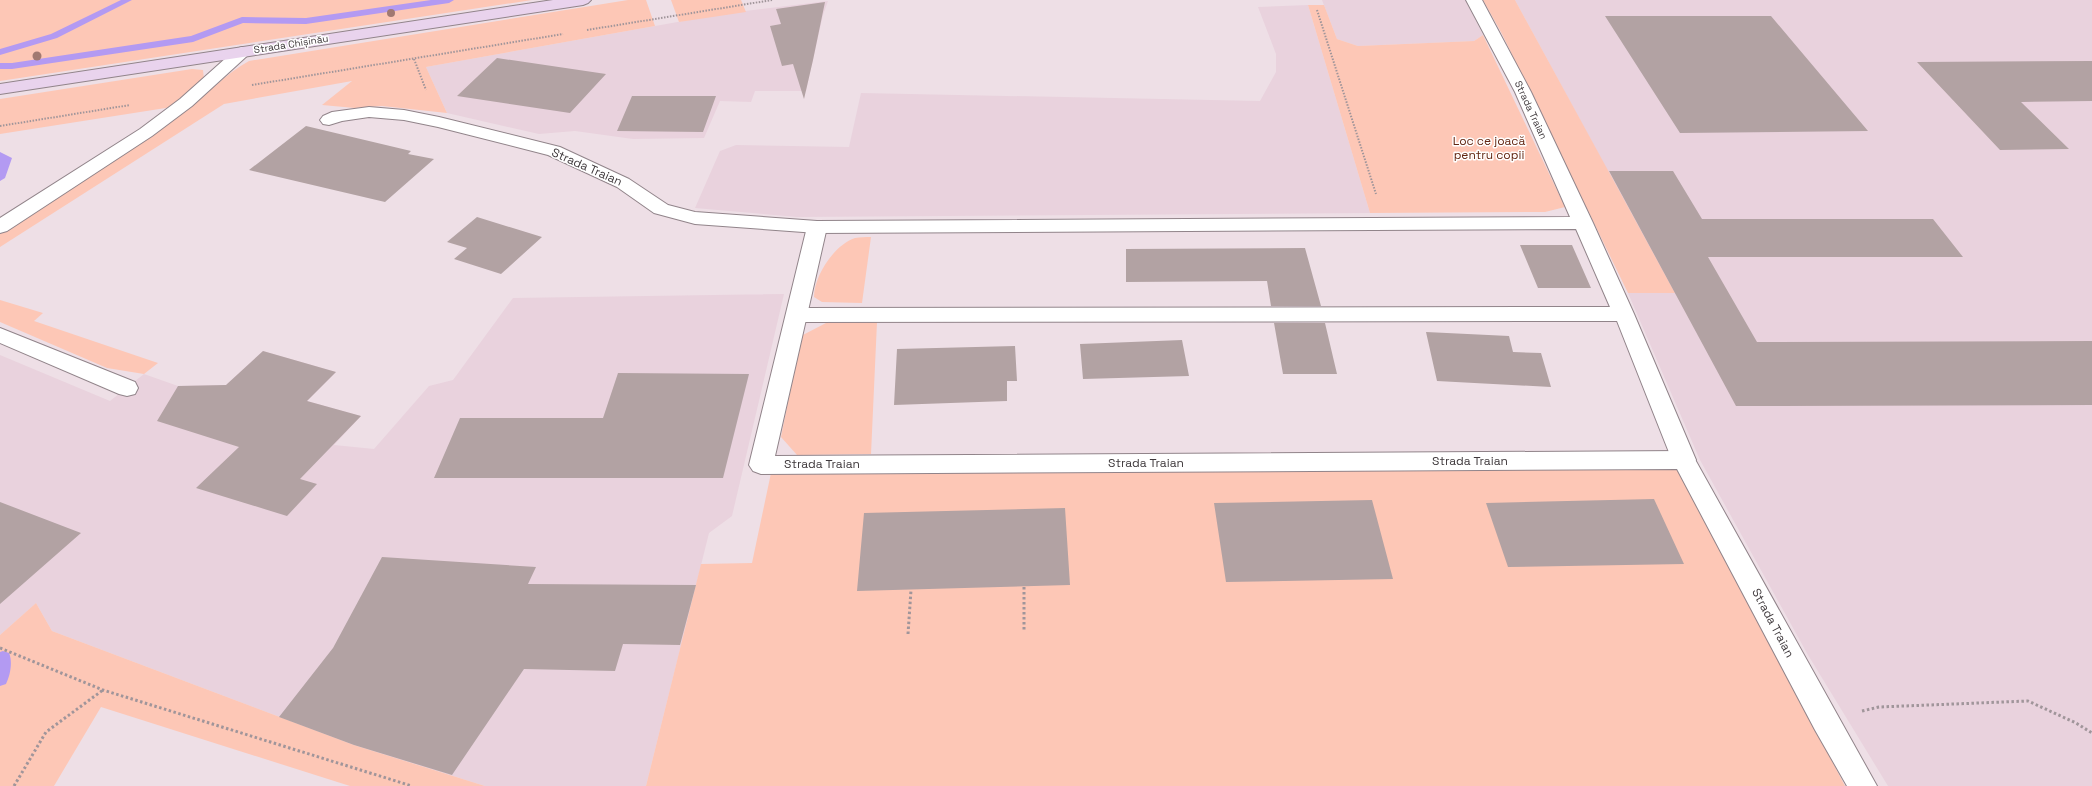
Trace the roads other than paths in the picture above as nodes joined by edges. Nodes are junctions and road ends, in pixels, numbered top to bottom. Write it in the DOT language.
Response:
graph roads {
  1 [pos="582,0"];
  2 [pos="1474,0"];
  3 [pos="242,52"];
  4 [pos="0,89"];
  5 [pos="330,120"];
  6 [pos="1583,223"];
  7 [pos="0,227"];
  8 [pos="817,227"];
  9 [pos="1624,314"];
  10 [pos="796,315"];
  11 [pos="0,335"];
  12 [pos="127,388"];
  13 [pos="1684,460"];
  14 [pos="1863,786"];
  1 -- 3 [label="street, Strada Chișinău"];
  2 -- 6 [label="street, Strada Traian"];
  3 -- 4 [label="street, Strada Chișinău"];
  3 -- 7 [label="street"];
  5 -- 8 [label="street, Strada Traian"];
  6 -- 8 [label="street, Strada Traian"];
  6 -- 9 [label="street, Strada Traian"];
  8 -- 10 [label="street, Strada Traian"];
  9 -- 10 [label="street"];
  9 -- 13 [label="street, Strada Traian"];
  10 -- 13 [label="street, Strada Traian"];
  11 -- 12 [label="street"];
  13 -- 14 [label="street, Strada Traian"];
}
